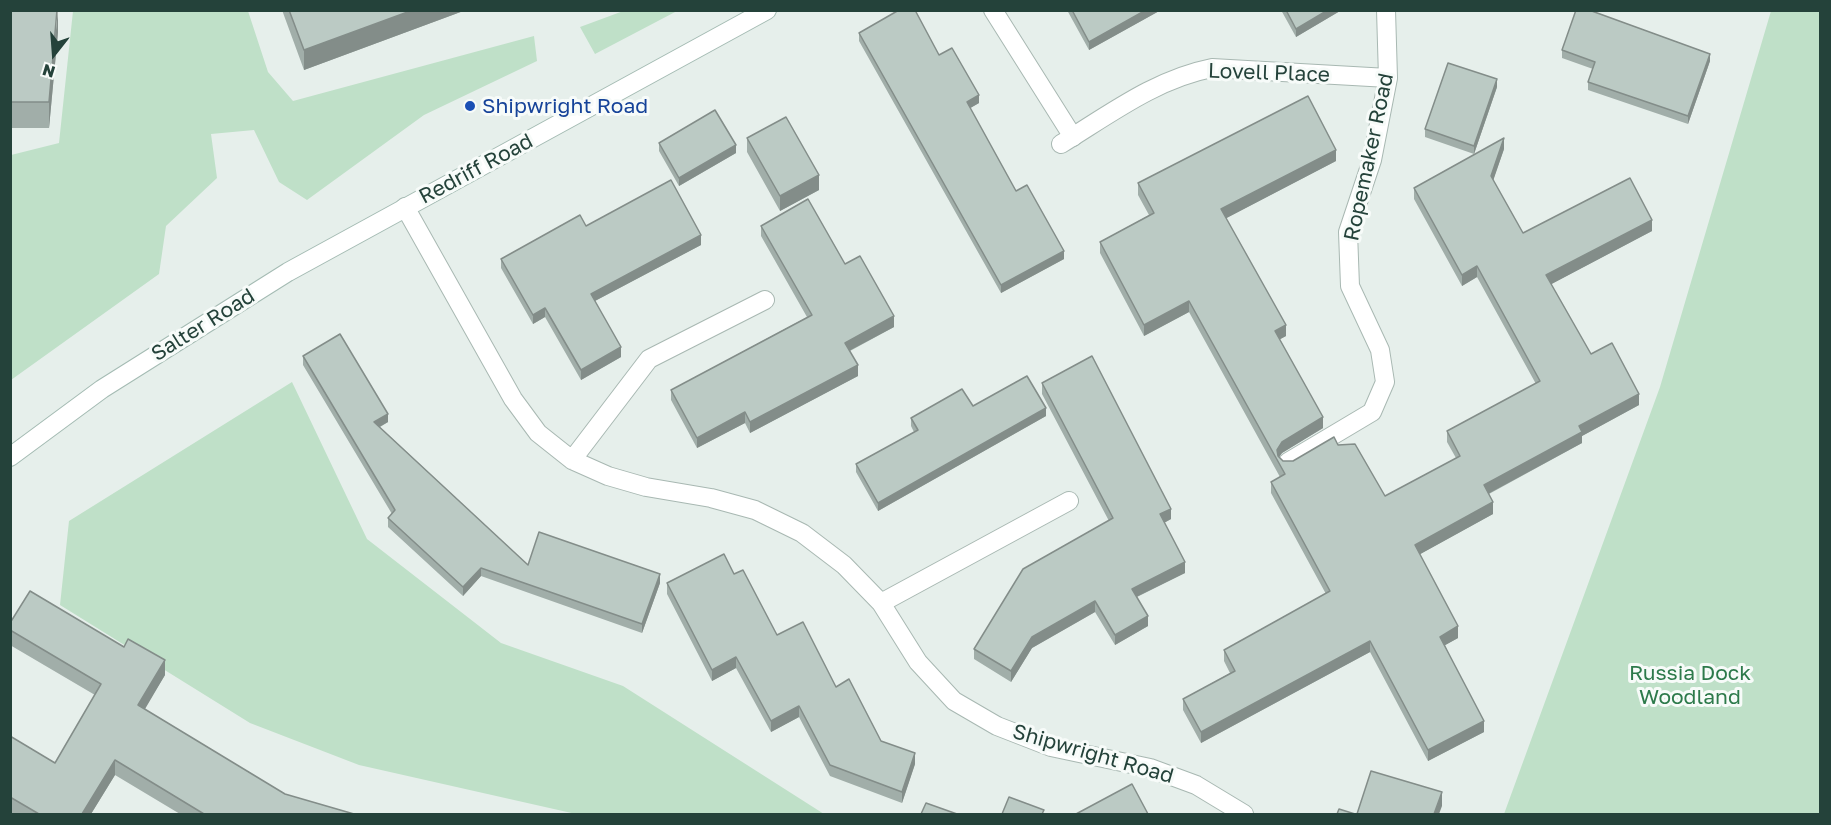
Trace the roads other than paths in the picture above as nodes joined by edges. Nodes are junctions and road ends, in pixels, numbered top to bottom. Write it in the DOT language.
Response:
graph roads {
  1 [pos="767,10"];
  2 [pos="993,10"];
  3 [pos="1386,10"];
  4 [pos="1388,78"];
  5 [pos="405,207"];
  6 [pos="765,300"];
  7 [pos="10,457"];
  8 [pos="572,460"];
  9 [pos="1288,462"];
  10 [pos="1069,501"];
  11 [pos="881,603"];
  12 [pos="1244,814"];
  1 -- 5 [label="street, Redriff Road"];
  2 -- 4 [label="street, Lovell Place"];
  3 -- 4 [label="street, Ropemaker Road"];
  4 -- 9 [label="street, Ropemaker Road"];
  5 -- 7 [label="street, Salter Road"];
  5 -- 8 [label="street, Shipwright Road"];
  6 -- 8 [label="street"];
  8 -- 11 [label="street, Shipwright Road"];
  10 -- 11 [label="street"];
  11 -- 12 [label="street, Shipwright Road"];
}
